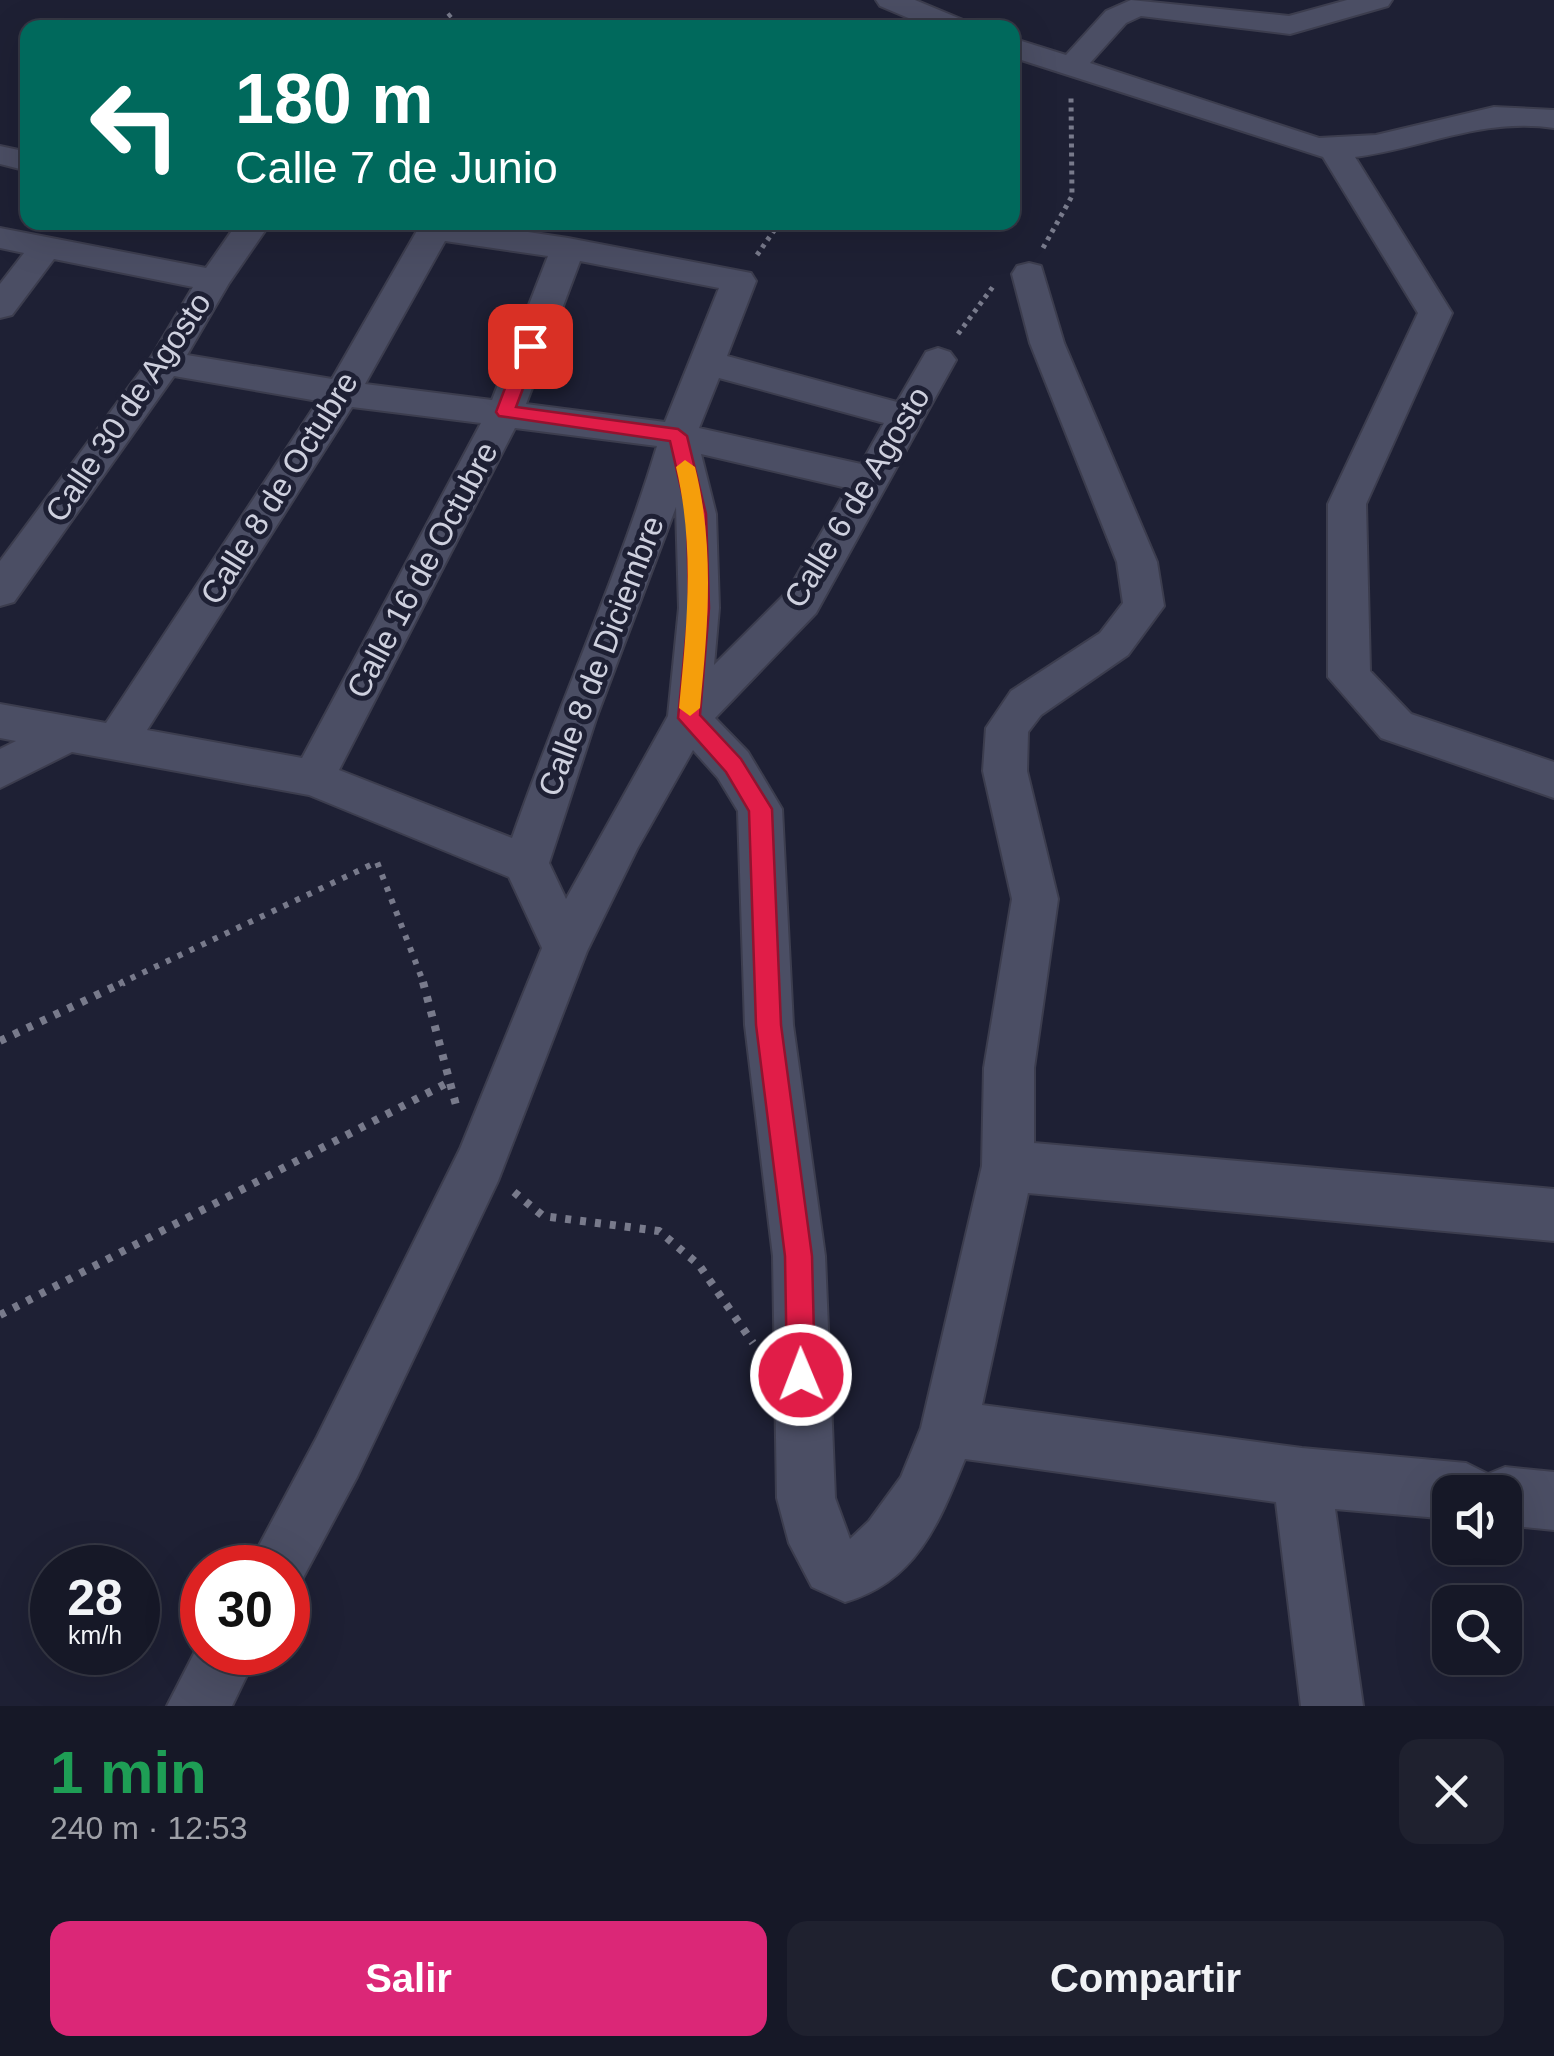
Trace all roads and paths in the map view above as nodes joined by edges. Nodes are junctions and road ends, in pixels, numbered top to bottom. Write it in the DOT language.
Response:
graph roads {
  1 [pos="890,0"];
  2 [pos="1378,0"];
  3 [pos="454,11"];
  4 [pos="443,20"];
  5 [pos="939,20"];
  6 [pos="1020,50"];
  7 [pos="1071,67"];
  8 [pos="1554,118"];
  9 [pos="1335,150"];
  10 [pos="249,230"];
  11 [pos="435,230"];
  12 [pos="461,230"];
  13 [pos="0,238"];
  14 [pos="47,246"];
  15 [pos="568,248"];
  16 [pos="1029,274"];
  17 [pos="214,280"];
  18 [pos="0,307"];
  19 [pos="938,360"];
  20 [pos="165,363"];
  21 [pos="707,364"];
  22 [pos="342,394"];
  23 [pos="505,412"];
  24 [pos="907,417"];
  25 [pos="678,436"];
  26 [pos="872,480"];
  27 [pos="0,590"];
  28 [pos="689,718"];
  29 [pos="0,722"];
  30 [pos="67,734"];
  31 [pos="116,743"];
  32 [pos="0,770"];
  33 [pos="312,778"];
  34 [pos="1554,780"];
  35 [pos="526,863"];
  36 [pos="564,948"];
  37 [pos="0,1041"];
  38 [pos="447,1083"];
  39 [pos="480,1163"];
  40 [pos="1008,1166"];
  41 [pos="1551,1225"];
  42 [pos="0,1315"];
  43 [pos="801,1414"];
  44 [pos="949,1429"];
  45 [pos="1302,1477"];
  46 [pos="1432,1489"];
  47 [pos="1522,1498"];
  48 [pos="1554,1501"];
  49 [pos="289,1545"];
  50 [pos="215,1675"];
  51 [pos="198,1706"];
  52 [pos="1332,1706"];
  1 -- 5 [label="street"];
  2 -- 7 [label="street"];
  3 -- 4 [label="path"];
  6 -- 7 [label="street"];
  7 -- 9 [label="street"];
  7 -- 16 [label="path"];
  8 -- 9 [label="street"];
  9 -- 34 [label="street"];
  10 -- 17 [label="street, Calle 30 de Agosto"];
  11 -- 22 [label="street, Calle 8 de Octubre"];
  12 -- 15 [label="street"];
  13 -- 14 [label="street"];
  14 -- 17 [label="street"];
  14 -- 18 [label="street"];
  15 -- 21 [label="street, Calle 8 de Diciembre"];
  15 -- 23 [label="street, Calle 16 de Octubre"];
  16 -- 19 [label="path"];
  16 -- 40 [label="street"];
  17 -- 20 [label="street, Calle 30 de Agosto"];
  19 -- 24 [label="street, Calle 6 de Agosto"];
  20 -- 22 [label="street"];
  20 -- 27 [label="street, Calle 30 de Agosto"];
  21 -- 24 [label="street"];
  21 -- 25 [label="street, Calle 8 de Diciembre"];
  22 -- 23 [label="street"];
  22 -- 31 [label="street, Calle 8 de Octubre"];
  23 -- 25 [label="street"];
  23 -- 33 [label="street, Calle 16 de Octubre"];
  24 -- 26 [label="street, Calle 6 de Agosto"];
  25 -- 26 [label="street"];
  25 -- 28 [label="street"];
  25 -- 35 [label="street, Calle 8 de Diciembre"];
  26 -- 28 [label="street, Calle 6 de Agosto"];
  28 -- 36 [label="street"];
  28 -- 43 [label="street"];
  29 -- 30 [label="street"];
  30 -- 31 [label="street"];
  30 -- 32 [label="street"];
  31 -- 33 [label="street"];
  33 -- 35 [label="street"];
  35 -- 36 [label="street"];
  36 -- 39 [label="street"];
  37 -- 38 [label="path"];
  38 -- 39 [label="path"];
  38 -- 42 [label="path"];
  39 -- 43 [label="path"];
  39 -- 49 [label="street"];
  40 -- 41 [label="street"];
  40 -- 44 [label="street"];
  43 -- 44 [label="street"];
  44 -- 45 [label="street"];
  45 -- 46 [label="street"];
  45 -- 52 [label="street"];
  47 -- 48 [label="street"];
  50 -- 51 [label="street"];
}
